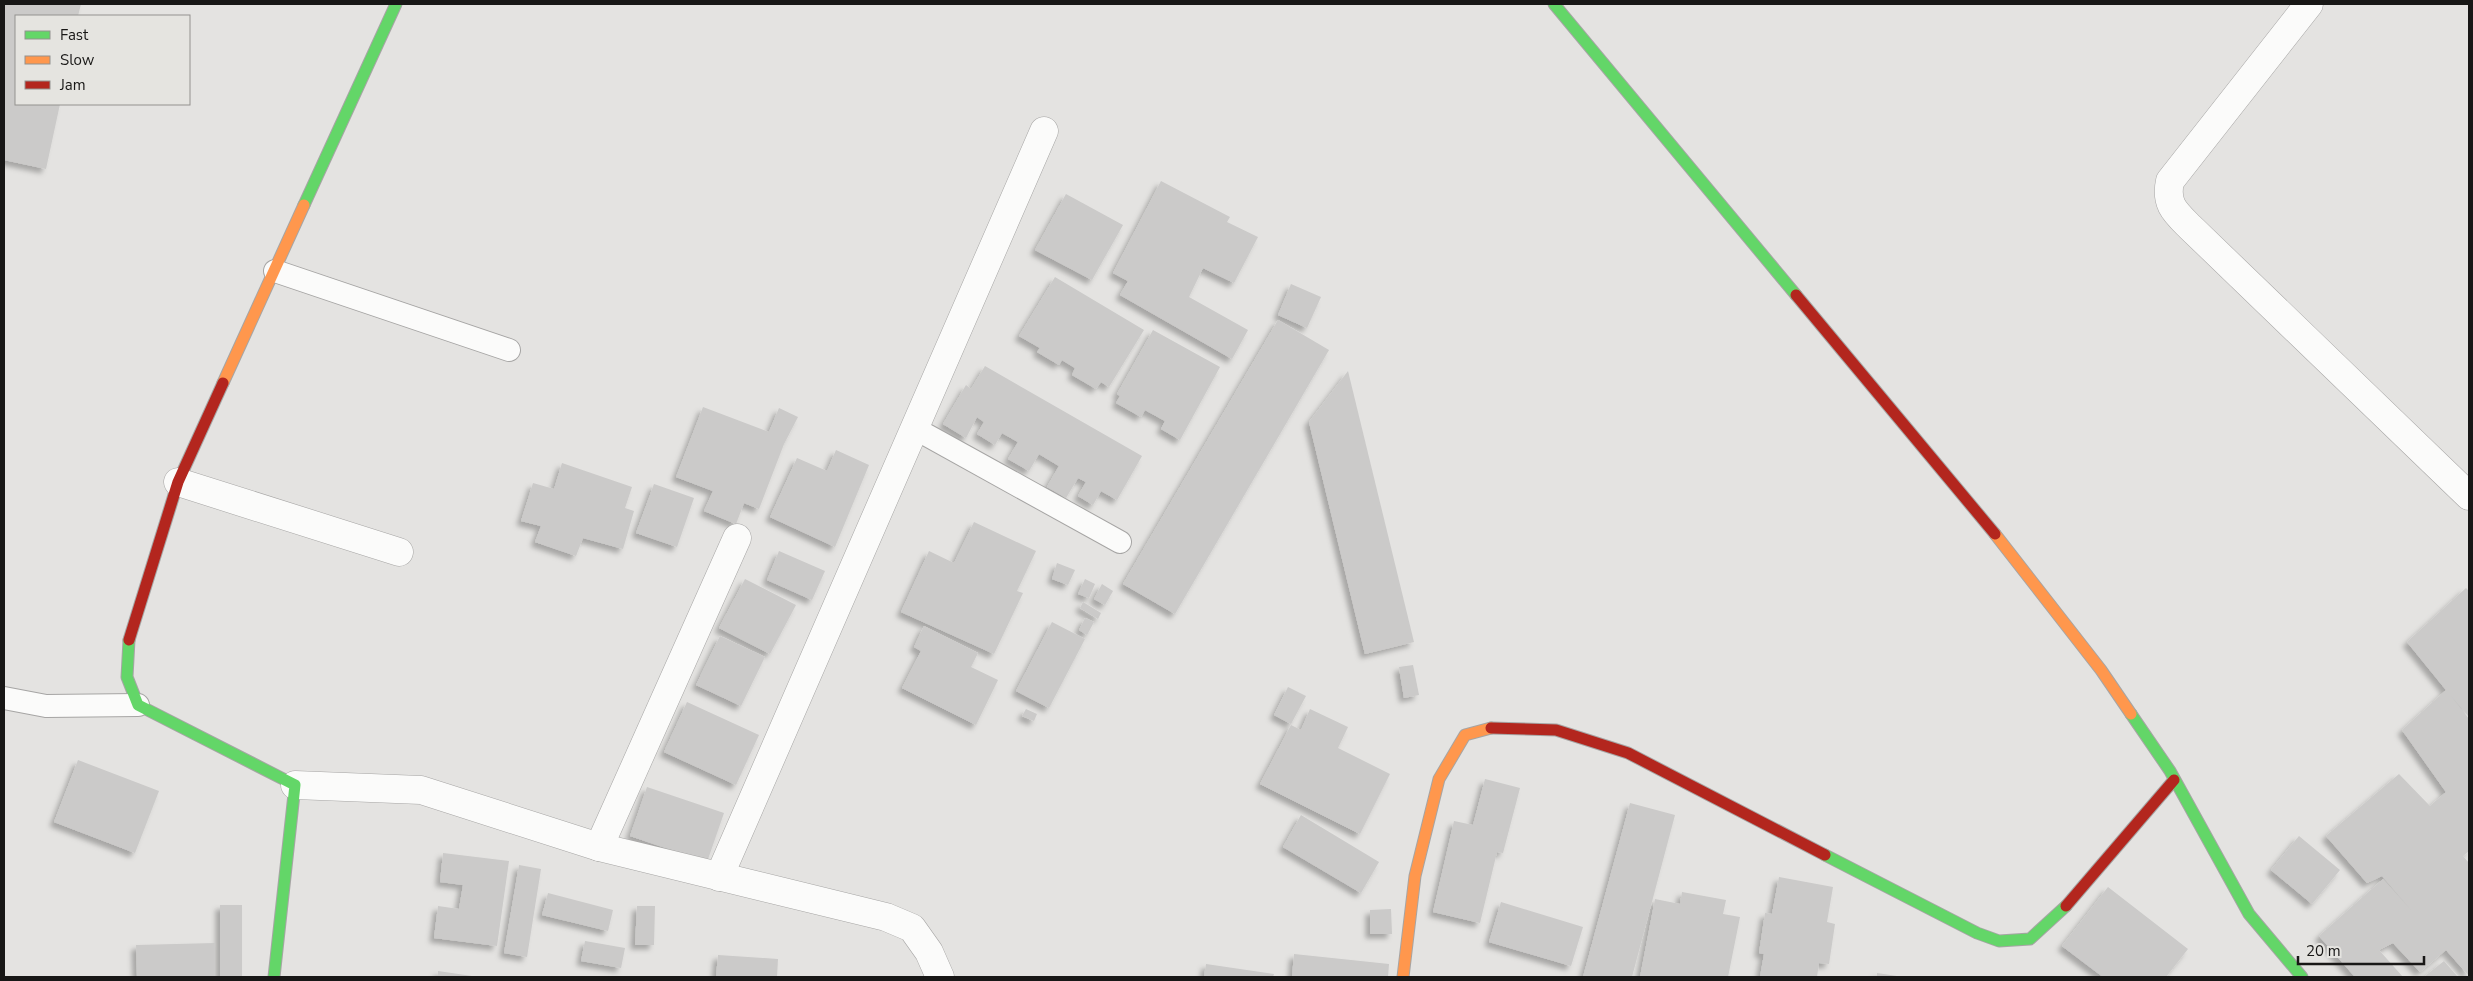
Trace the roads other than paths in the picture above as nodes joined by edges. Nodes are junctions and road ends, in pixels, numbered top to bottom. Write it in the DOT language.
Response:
graph roads {
  1 [pos="396,4"];
  2 [pos="1554,4"];
  3 [pos="2309,4"];
  4 [pos="1044,131"];
  5 [pos="274,271"];
  6 [pos="509,350"];
  7 [pos="914,428"];
  8 [pos="178,482"];
  9 [pos="2469,496"];
  10 [pos="737,538"];
  11 [pos="1120,542"];
  12 [pos="399,552"];
  13 [pos="4,698"];
  14 [pos="138,705"];
  15 [pos="2174,780"];
  16 [pos="295,786"];
  17 [pos="599,847"];
  18 [pos="719,877"];
  19 [pos="274,977"];
  20 [pos="940,977"];
  21 [pos="1403,977"];
  22 [pos="2302,977"];
  1 -- 5 [label="street"];
  2 -- 15 [label="street"];
  3 -- 9 [label="street"];
  4 -- 7 [label="street"];
  5 -- 6 [label="lane"];
  5 -- 8 [label="street"];
  7 -- 11 [label="lane"];
  7 -- 18 [label="street"];
  8 -- 12 [label="street"];
  8 -- 14 [label="street"];
  10 -- 17 [label="street"];
  13 -- 14 [label="lane"];
  14 -- 16 [label="street"];
  15 -- 21 [label="street"];
  15 -- 22 [label="street"];
  16 -- 17 [label="street"];
  16 -- 19 [label="street"];
  17 -- 18 [label="street"];
  18 -- 20 [label="street"];
}
